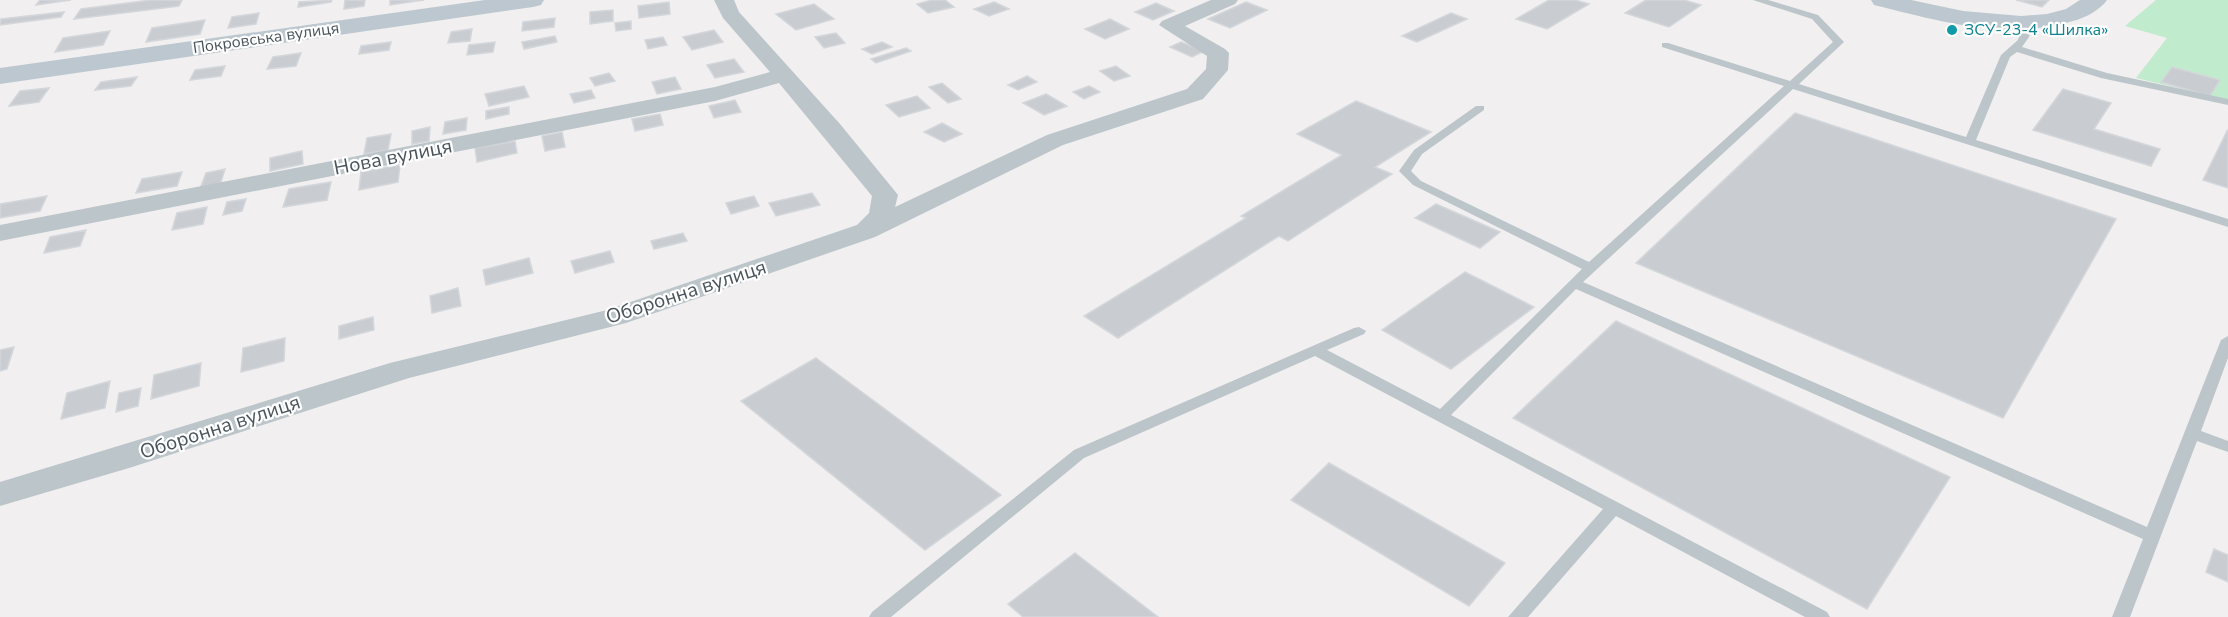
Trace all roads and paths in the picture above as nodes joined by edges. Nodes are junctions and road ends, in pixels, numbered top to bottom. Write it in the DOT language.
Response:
graph roads {
  1 [pos="533,0"];
  2 [pos="724,0"];
  3 [pos="1228,0"];
  4 [pos="1758,0"];
  5 [pos="1882,0"];
  6 [pos="2096,0"];
  7 [pos="2028,22"];
  8 [pos="1665,45"];
  9 [pos="2017,49"];
  10 [pos="784,74"];
  11 [pos="0,76"];
  12 [pos="1791,85"];
  13 [pos="2228,102"];
  14 [pos="1480,108"];
  15 [pos="1970,141"];
  16 [pos="2228,223"];
  17 [pos="866,231"];
  18 [pos="0,233"];
  19 [pos="1591,268"];
  20 [pos="1574,283"];
  21 [pos="1359,331"];
  22 [pos="2228,340"];
  23 [pos="1317,351"];
  24 [pos="1441,417"];
  25 [pos="2192,433"];
  26 [pos="2228,447"];
  27 [pos="0,494"];
  28 [pos="1614,508"];
  29 [pos="2152,536"];
  30 [pos="878,617"];
  31 [pos="1517,617"];
  32 [pos="1821,617"];
  33 [pos="2121,617"];
  1 -- 11 [label="street, Покровська вулиця"];
  2 -- 10 [label="street"];
  3 -- 17 [label="street, Оборонна вулиця"];
  4 -- 12 [label="lane"];
  5 -- 7 [label="street"];
  6 -- 7 [label="street"];
  7 -- 9 [label="lane"];
  8 -- 12 [label="lane"];
  9 -- 13 [label="lane"];
  9 -- 15 [label="lane"];
  10 -- 17 [label="street"];
  10 -- 18 [label="street, Нова вулиця"];
  12 -- 15 [label="lane"];
  12 -- 19 [label="lane"];
  14 -- 19 [label="lane"];
  15 -- 16 [label="lane"];
  17 -- 27 [label="street, Оборонна вулиця"];
  19 -- 20 [label="lane"];
  20 -- 24 [label="lane"];
  20 -- 29 [label="lane"];
  21 -- 23 [label="lane"];
  22 -- 25 [label="lane"];
  23 -- 24 [label="lane"];
  23 -- 30 [label="lane"];
  24 -- 28 [label="lane"];
  25 -- 26 [label="lane"];
  25 -- 29 [label="lane"];
  28 -- 31 [label="lane"];
  28 -- 32 [label="lane"];
  29 -- 33 [label="lane"];
}
